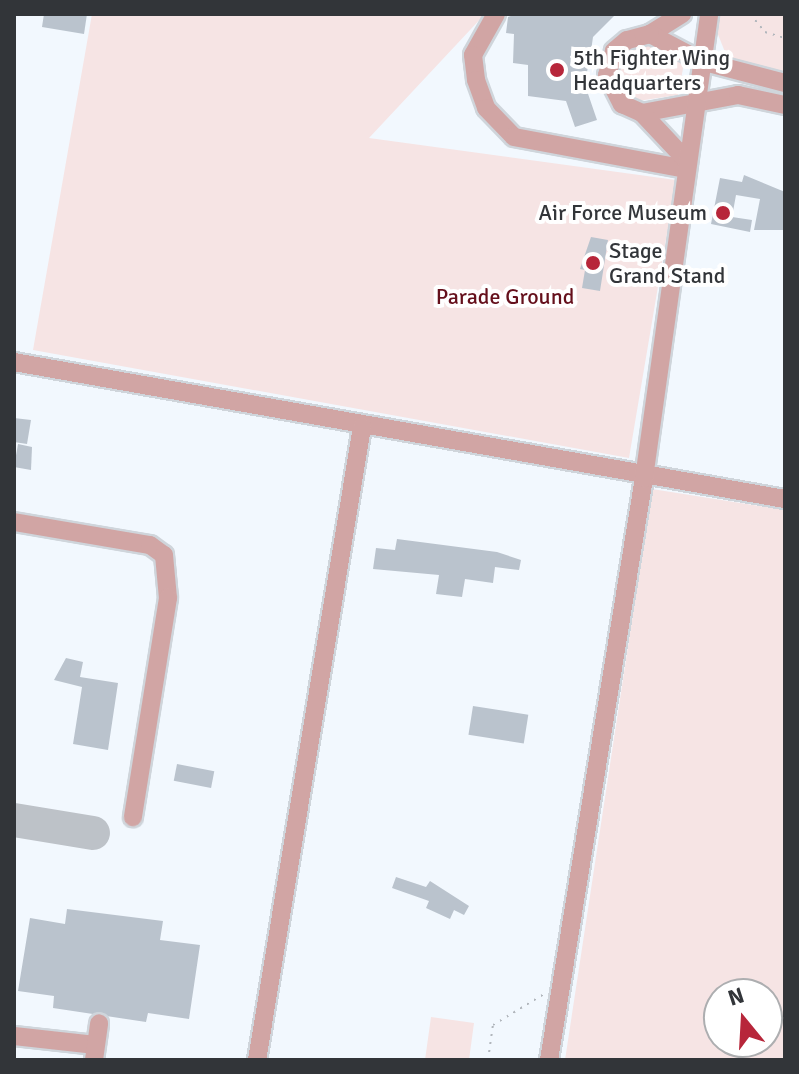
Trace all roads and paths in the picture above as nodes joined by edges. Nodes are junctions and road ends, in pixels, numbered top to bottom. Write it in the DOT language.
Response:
graph roads {
  1 [pos="496,14"];
  2 [pos="682,14"];
  3 [pos="709,14"];
  4 [pos="750,14"];
  5 [pos="650,34"];
  6 [pos="785,38"];
  7 [pos="701,61"];
  8 [pos="785,83"];
  9 [pos="694,99"];
  10 [pos="785,105"];
  11 [pos="642,113"];
  12 [pos="686,165"];
  13 [pos="14,362"];
  14 [pos="362,427"];
  15 [pos="644,478"];
  16 [pos="785,499"];
  17 [pos="14,522"];
  18 [pos="133,817"];
  19 [pos="561,984"];
  20 [pos="99,1023"];
  21 [pos="14,1036"];
  22 [pos="95,1053"];
  23 [pos="257,1060"];
  24 [pos="488,1060"];
  25 [pos="549,1060"];
  1 -- 12 [label="lane"];
  2 -- 5 [label="lane"];
  3 -- 7 [label="lane"];
  4 -- 6 [label="path"];
  5 -- 7 [label="lane"];
  5 -- 11 [label="lane"];
  7 -- 8 [label="lane"];
  7 -- 9 [label="lane"];
  9 -- 10 [label="lane"];
  9 -- 11 [label="lane"];
  9 -- 12 [label="lane"];
  11 -- 12 [label="lane"];
  12 -- 15 [label="lane"];
  13 -- 14 [label="lane"];
  14 -- 15 [label="lane"];
  14 -- 23 [label="lane"];
  15 -- 16 [label="lane"];
  15 -- 19 [label="lane"];
  17 -- 18 [label="lane"];
  19 -- 24 [label="path"];
  19 -- 25 [label="lane"];
  20 -- 22 [label="lane"];
  21 -- 22 [label="lane"];
}
